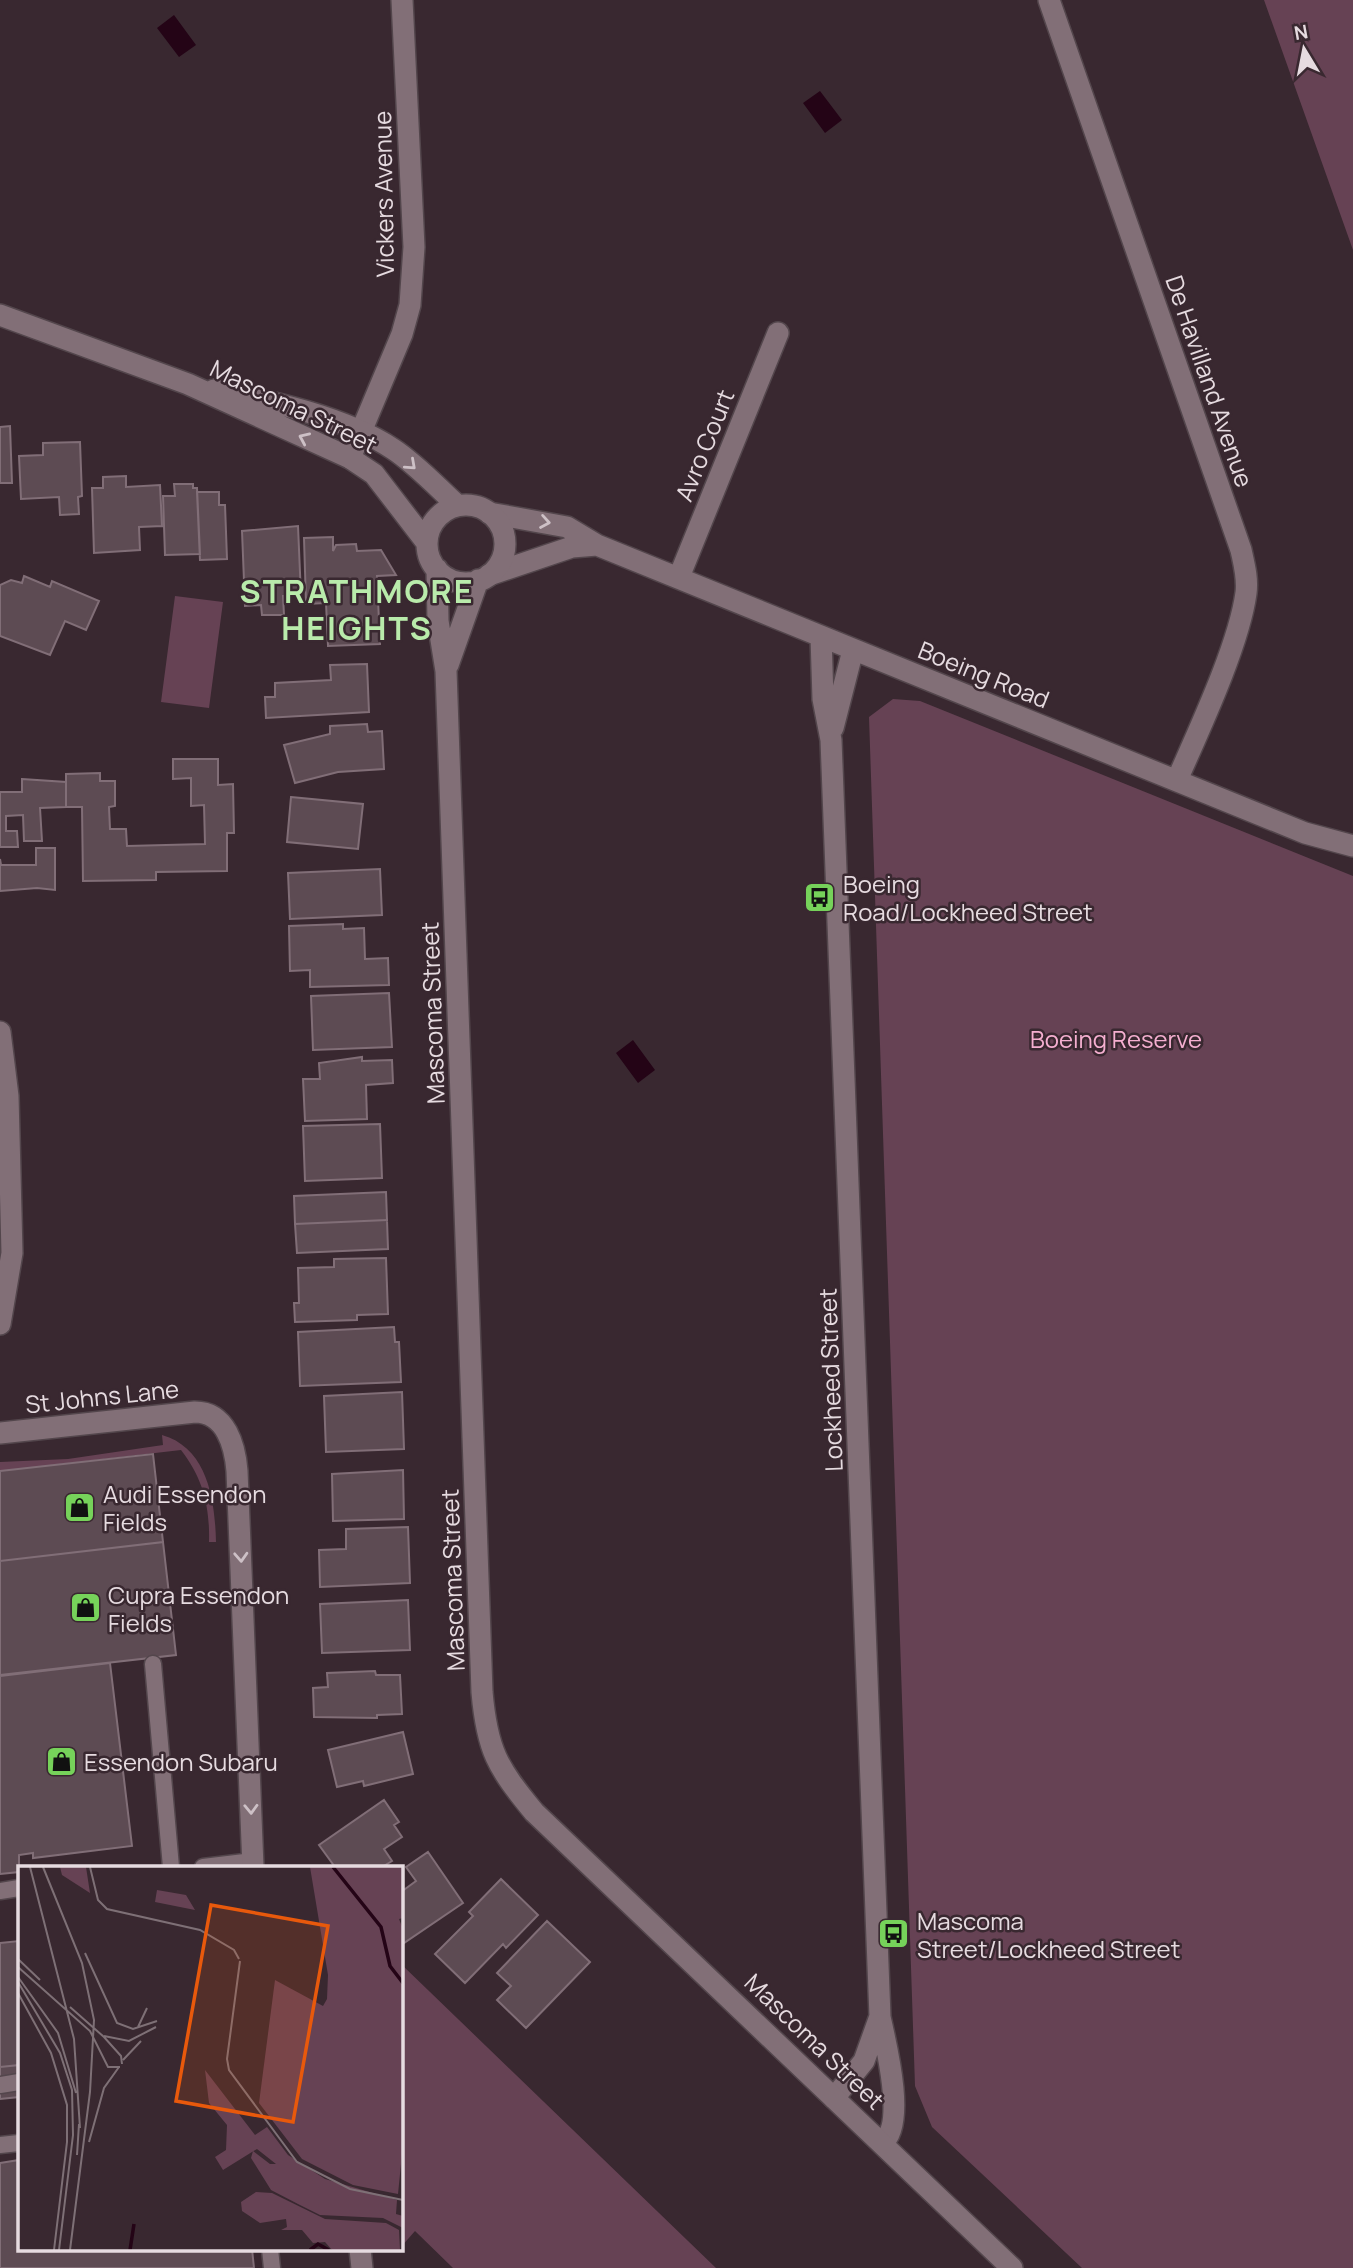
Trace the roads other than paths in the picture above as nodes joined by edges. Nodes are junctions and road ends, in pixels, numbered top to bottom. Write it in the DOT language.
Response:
graph roads {
  1 [pos="402,0"];
  2 [pos="1049,0"];
  3 [pos="0,315"];
  4 [pos="778,333"];
  5 [pos="188,384"];
  6 [pos="362,431"];
  7 [pos="350,458"];
  8 [pos="458,506"];
  9 [pos="489,513"];
  10 [pos="427,543"];
  11 [pos="597,545"];
  12 [pos="437,569"];
  13 [pos="679,577"];
  14 [pos="484,578"];
  15 [pos="821,637"];
  16 [pos="853,650"];
  17 [pos="446,671"];
  18 [pos="831,740"];
  19 [pos="1177,780"];
  20 [pos="1353,846"];
  21 [pos="0,1032"];
  22 [pos="6,1271"];
  23 [pos="0,1324"];
  24 [pos="0,1433"];
  25 [pos="153,1664"];
  26 [pos="253,1864"];
  27 [pos="171,1866"];
  28 [pos="220,1866"];
  29 [pos="18,1888"];
  30 [pos="0,1891"];
  31 [pos="880,2017"];
  32 [pos="18,2082"];
  33 [pos="0,2084"];
  34 [pos="834,2098"];
  35 [pos="883,2142"];
  36 [pos="18,2143"];
  37 [pos="0,2145"];
  38 [pos="270,2250"];
  39 [pos="360,2250"];
  40 [pos="272,2268"];
  41 [pos="362,2268"];
  42 [pos="1013,2268"];
  1 -- 6 [label="street, Vickers Avenue"];
  2 -- 19 [label="street, De Havilland Avenue"];
  3 -- 5 [label="street, Mascoma Street"];
  4 -- 13 [label="street, Avro Court"];
  5 -- 6 [label="street, Mascoma Street"];
  7 -- 5 [label="street, Mascoma Street, one-way"];
  6 -- 7 [label="street, Vickers Avenue"];
  6 -- 8 [label="street, Mascoma Street, one-way"];
  7 -- 10 [label="street, Mascoma Street"];
  8 -- 9 [label="street"];
  8 -- 10 [label="street"];
  9 -- 11 [label="street, Boeing Road, one-way"];
  9 -- 14 [label="street"];
  10 -- 12 [label="street"];
  11 -- 13 [label="street, Boeing Road"];
  11 -- 14 [label="street, Boeing Road"];
  12 -- 14 [label="street"];
  12 -- 17 [label="street, Mascoma Street"];
  13 -- 15 [label="street, Boeing Road"];
  14 -- 17 [label="street, Mascoma Street"];
  15 -- 16 [label="street, Boeing Road"];
  15 -- 18 [label="street, Lockheed Street"];
  16 -- 18 [label="street, Lockheed Street"];
  16 -- 19 [label="street, Boeing Road"];
  17 -- 34 [label="street, Mascoma Street"];
  18 -- 31 [label="street, Lockheed Street"];
  19 -- 20 [label="street, Boeing Road"];
  21 -- 22 [label="street"];
  22 -- 23 [label="street"];
  24 -- 26 [label="street, St Johns Lane, one-way"];
  25 -- 27 [label="lane"];
  26 -- 28 [label="lane"];
  29 -- 30 [label="lane"];
  31 -- 34 [label="street, Lockheed Street"];
  31 -- 35 [label="street, Lockheed Street"];
  32 -- 33 [label="lane"];
  34 -- 35 [label="street, Mascoma Street"];
  35 -- 42 [label="street, Mascoma Street"];
  36 -- 37 [label="lane"];
  38 -- 40 [label="lane"];
  39 -- 41 [label="street"];
}
